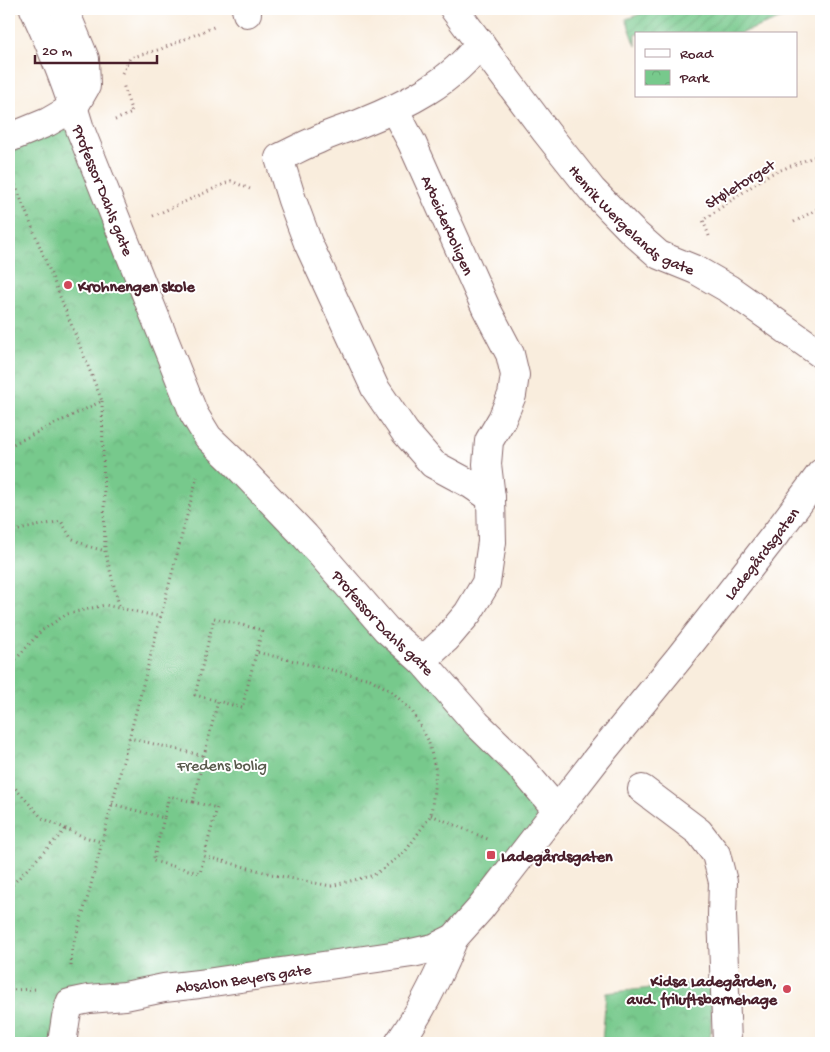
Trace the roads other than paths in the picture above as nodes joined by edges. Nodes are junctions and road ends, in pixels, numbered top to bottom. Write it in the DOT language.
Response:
graph roads {
  1 [pos="34,9"];
  2 [pos="64,9"];
  3 [pos="454,9"];
  4 [pos="480,42"];
  5 [pos="74,107"];
  6 [pos="394,109"];
  7 [pos="9,138"];
  8 [pos="821,354"];
  9 [pos="821,473"];
  10 [pos="491,498"];
  11 [pos="422,661"];
  12 [pos="642,788"];
  13 [pos="557,810"];
  14 [pos="454,938"];
  15 [pos="403,1037"];
  16 [pos="62,1043"];
  17 [pos="727,1043"];
  1 -- 5 [label="street, Professor Dahls gate"];
  2 -- 5 [label="street, Professor Dahls gate"];
  3 -- 4 [label="street, Henrik Wergelands gate"];
  4 -- 6 [label="street"];
  4 -- 8 [label="street, Henrik Wergelands gate"];
  5 -- 7 [label="street"];
  5 -- 11 [label="street, Professor Dahls gate"];
  6 -- 10 [label="street, Arbeiderboligen"];
  6 -- 10 [label="street"];
  9 -- 13 [label="street, Ladegårdsgaten"];
  10 -- 11 [label="street, Arbeiderboligen"];
  11 -- 13 [label="street, Professor Dahls gate"];
  12 -- 17 [label="street"];
  13 -- 14 [label="street, Ladegårdsgaten"];
  14 -- 15 [label="street, Ladegårdsgaten"];
  14 -- 16 [label="street, Absalon Beyers gate"];
}
